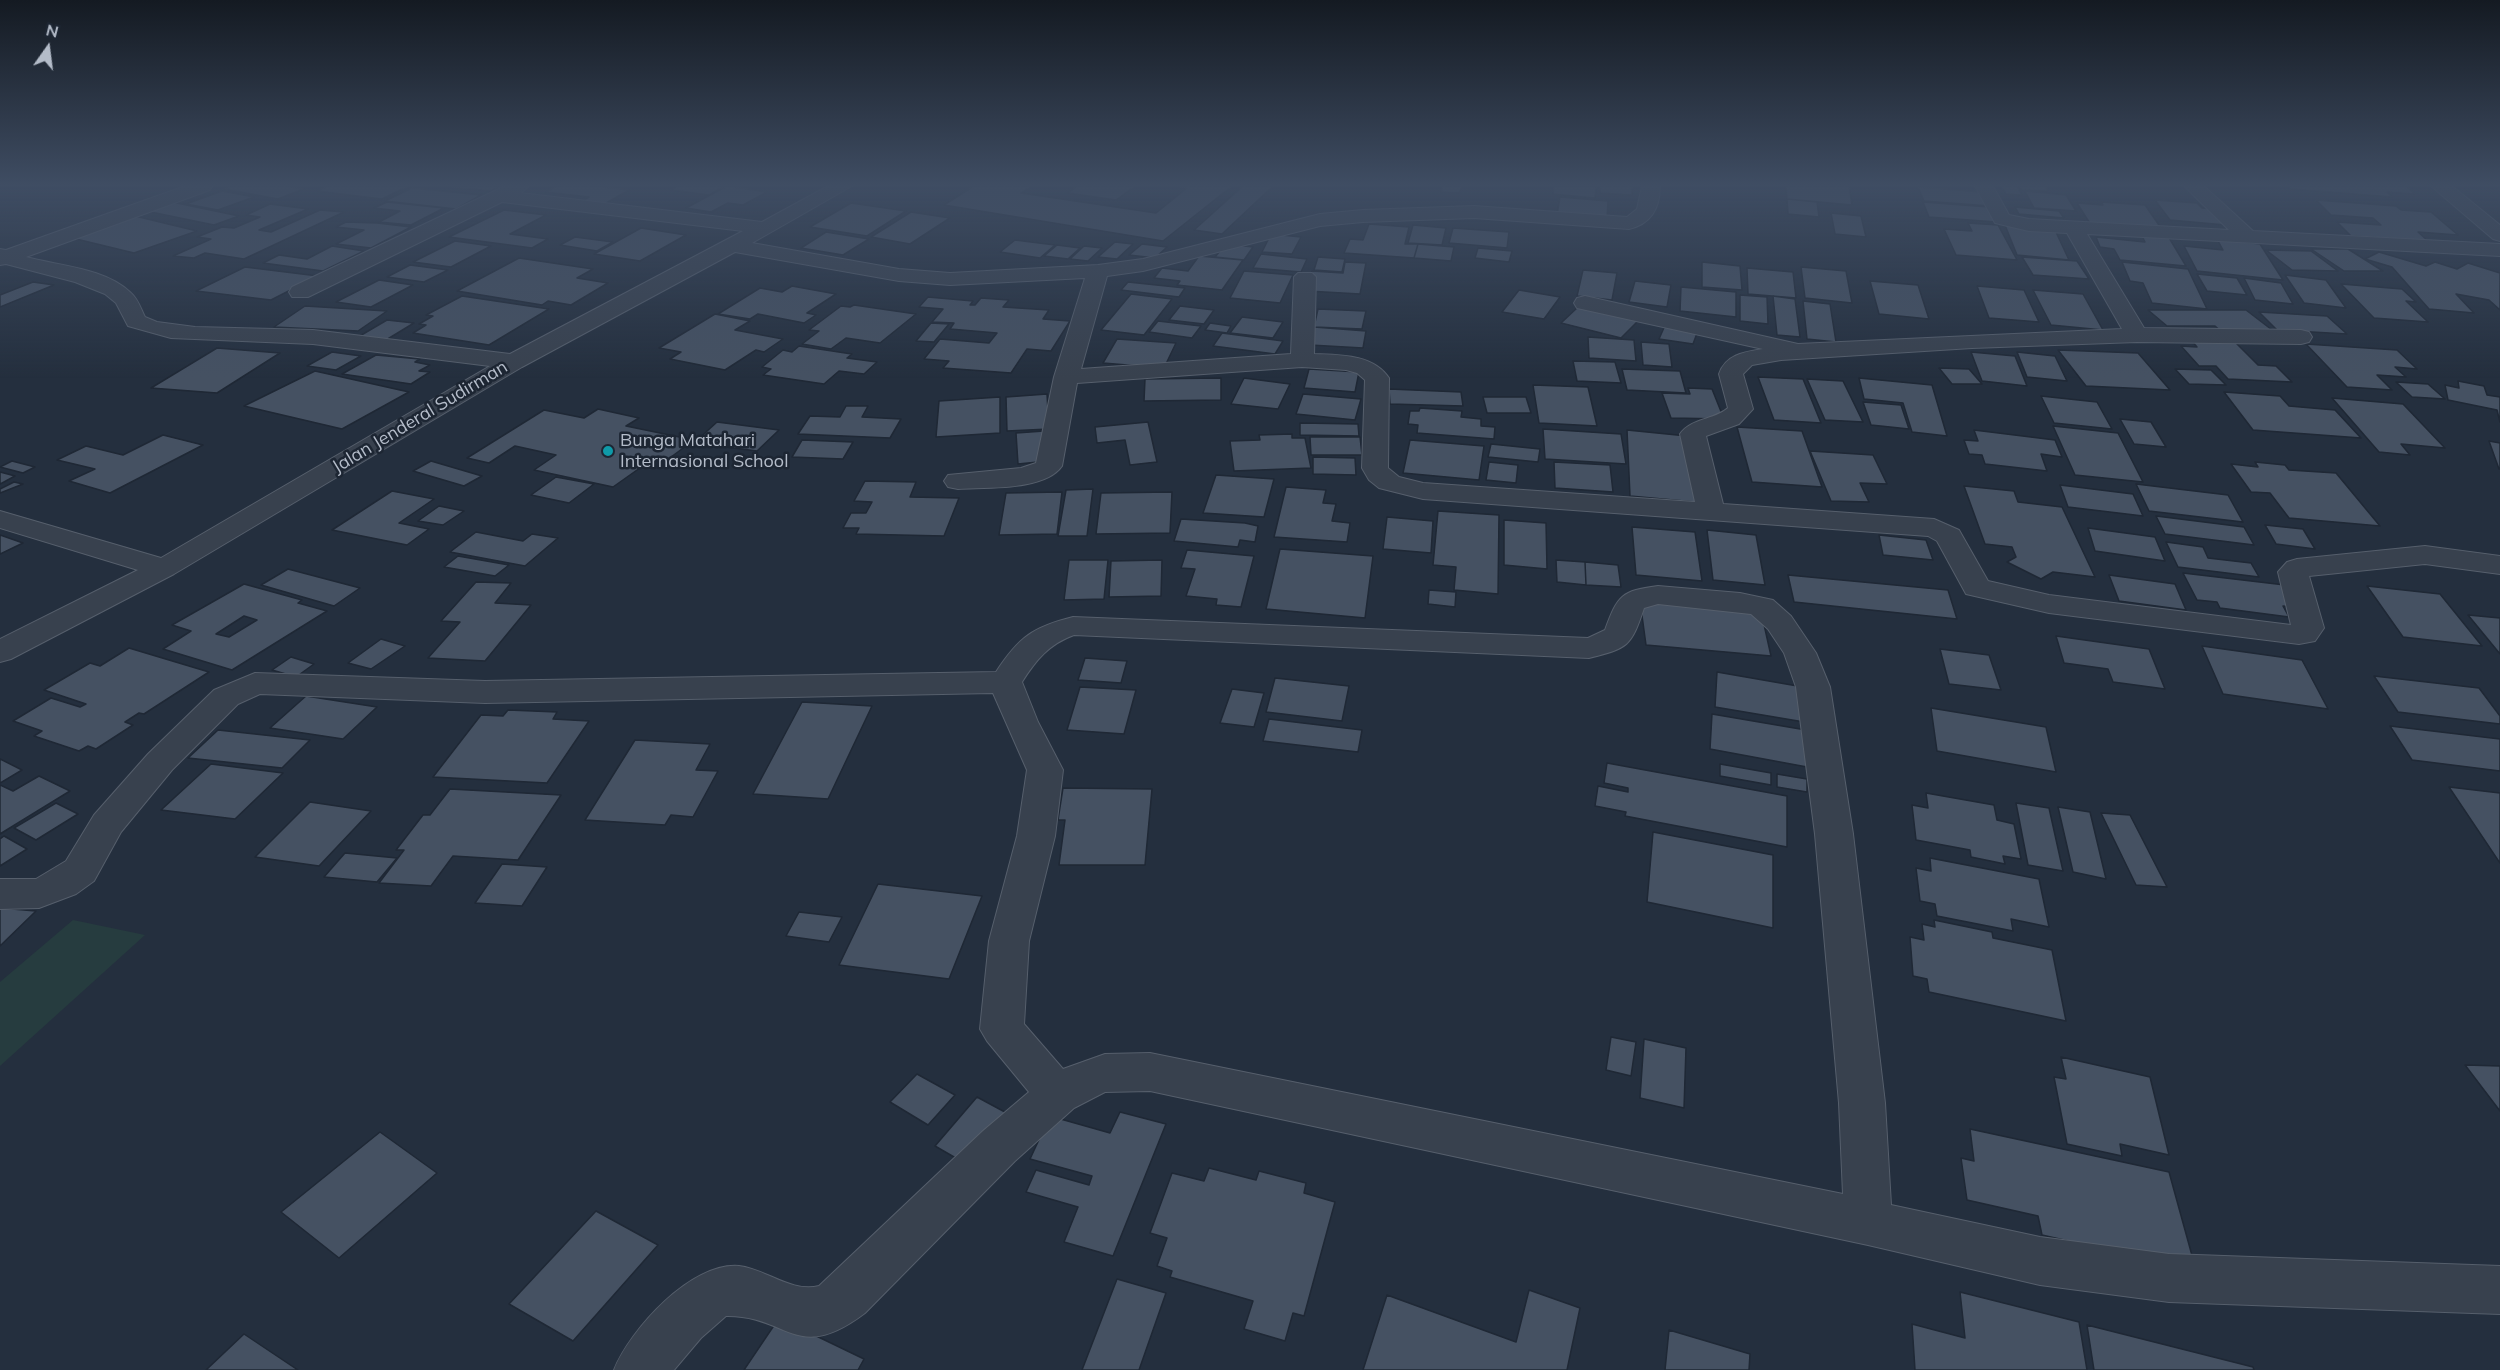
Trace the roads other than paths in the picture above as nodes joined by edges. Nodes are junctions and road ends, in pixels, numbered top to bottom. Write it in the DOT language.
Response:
graph roads {
  1 [pos="22,250"];
  2 [pos="388,250"];
  3 [pos="721,250"];
  4 [pos="759,250"];
  5 [pos="1202,250"];
  6 [pos="2087,250"];
  7 [pos="2,257"];
  8 [pos="1098,270"];
  9 [pos="1305,277"];
  10 [pos="300,292"];
  11 [pos="1585,303"];
  12 [pos="2137,335"];
  13 [pos="2301,337"];
  14 [pos="1811,352"];
  15 [pos="1302,360"];
  16 [pos="514,362"];
  17 [pos="1066,377"];
  18 [pos="958,481"];
  19 [pos="1711,511"];
  20 [pos="0,519"];
  21 [pos="2500,565"];
  22 [pos="165,568"];
  23 [pos="0,652"];
  24 [pos="1006,682"];
  25 [pos="0,894"];
  26 [pos="1058,1094"];
  27 [pos="1868,1222"];
  28 [pos="2500,1290"];
  29 [pos="640,1370"];
  1 -- 7 [label="street"];
  2 -- 10 [label="street"];
  3 -- 16 [label="street, Jalan Jenderal Sudirman"];
  4 -- 8 [label="street"];
  5 -- 8 [label="street"];
  6 -- 12 [label="street"];
  7 -- 16 [label="street"];
  8 -- 17 [label="street"];
  9 -- 15 [label="street"];
  11 -- 14 [label="street"];
  12 -- 13 [label="street"];
  12 -- 14 [label="street"];
  14 -- 19 [label="street"];
  15 -- 17 [label="street"];
  15 -- 19 [label="street"];
  16 -- 22 [label="street, Jalan Jenderal Sudirman"];
  17 -- 18 [label="street"];
  19 -- 21 [label="street"];
  20 -- 22 [label="street"];
  22 -- 23 [label="street, Jalan Jenderal Sudirman"];
  24 -- 25 [label="street"];
  24 -- 26 [label="street"];
  24 -- 27 [label="street"];
  26 -- 27 [label="street"];
  26 -- 29 [label="street"];
  27 -- 28 [label="street"];
}
